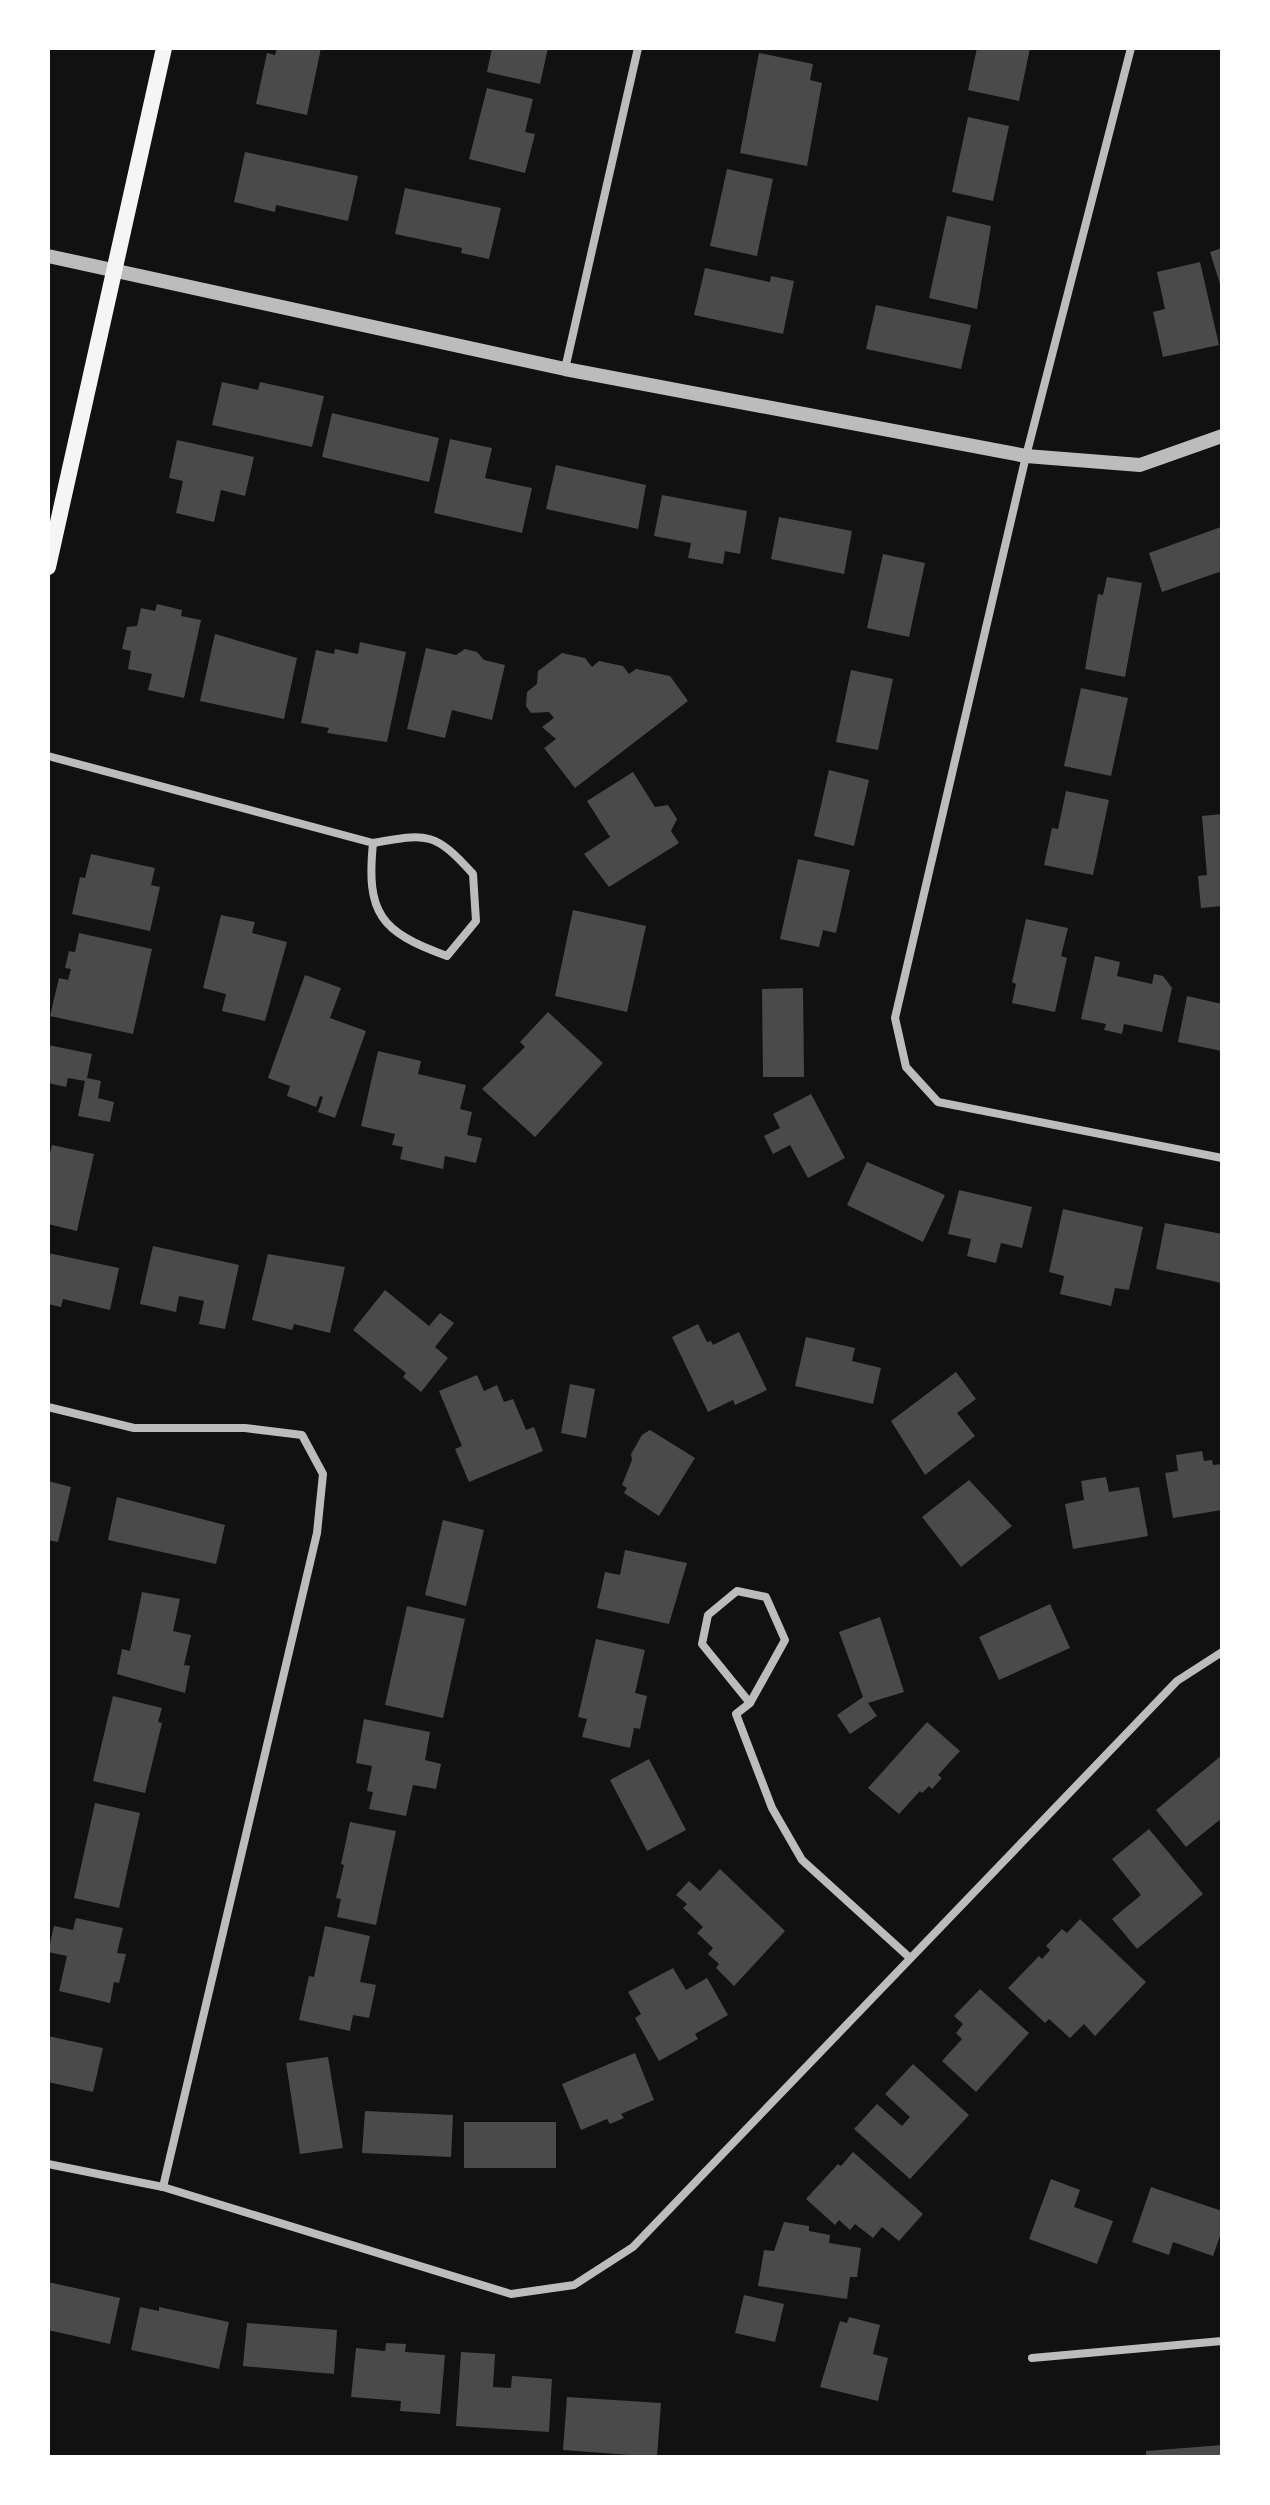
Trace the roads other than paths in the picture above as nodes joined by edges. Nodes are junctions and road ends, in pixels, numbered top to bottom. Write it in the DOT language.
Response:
graph roads {
  1 [pos="164,48"];
  2 [pos="638,48"];
  3 [pos="1131,48"];
  4 [pos="48,256"];
  5 [pos="115,269"];
  6 [pos="565,369"];
  7 [pos="1222,436"];
  8 [pos="1026,456"];
  9 [pos="48,567"];
  10 [pos="48,756"];
  11 [pos="373,843"];
  12 [pos="1222,1158"];
  13 [pos="48,1407"];
  14 [pos="1222,1652"];
  15 [pos="750,1703"];
  16 [pos="910,1958"];
  17 [pos="48,2164"];
  18 [pos="163,2187"];
  19 [pos="1222,2341"];
  20 [pos="1032,2358"];
  1 -- 5 [label="main road"];
  2 -- 6 [label="street"];
  3 -- 8 [label="street"];
  4 -- 5 [label="street"];
  5 -- 6 [label="street"];
  5 -- 9 [label="main road"];
  6 -- 8 [label="street"];
  7 -- 8 [label="street"];
  8 -- 12 [label="street"];
  10 -- 11 [label="street"];
  11 -- 11 [label="street"];
  13 -- 18 [label="street"];
  14 -- 16 [label="street"];
  15 -- 15 [label="street"];
  15 -- 16 [label="street"];
  16 -- 18 [label="street"];
  17 -- 18 [label="street"];
  19 -- 20 [label="street"];
}
